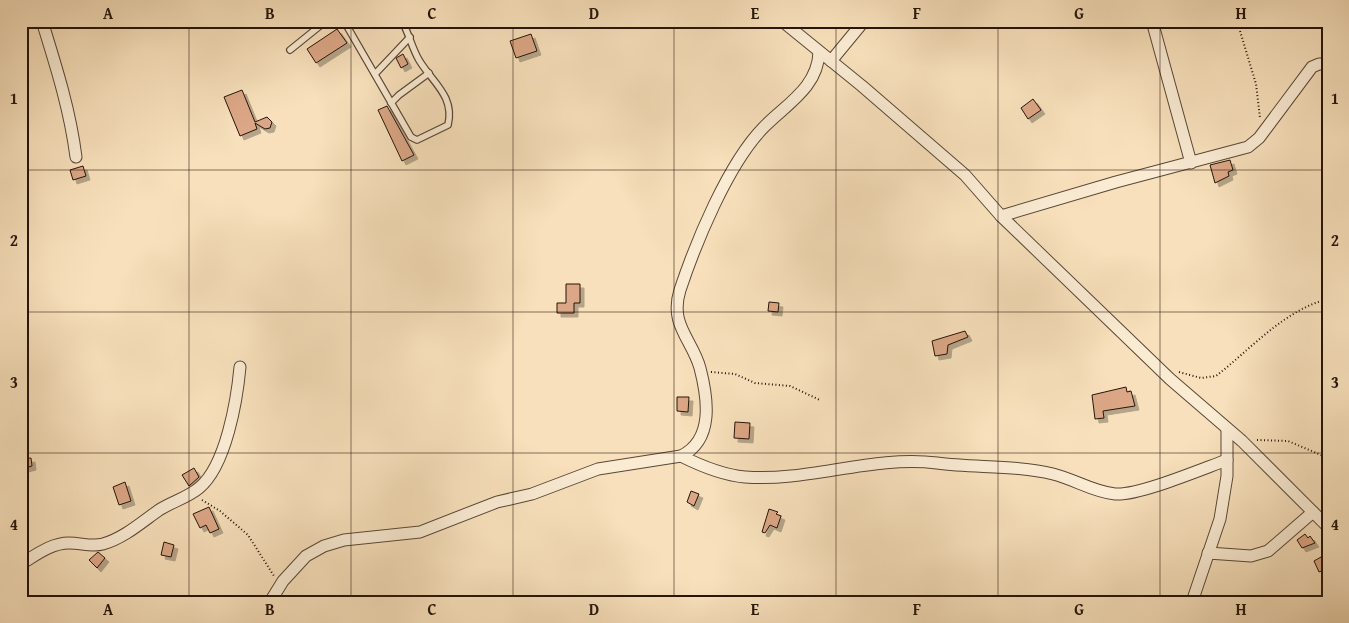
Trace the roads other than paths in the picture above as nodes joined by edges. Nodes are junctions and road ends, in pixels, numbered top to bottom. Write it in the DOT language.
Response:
graph roads {
  1 [pos="42,21"];
  2 [pos="326,21"];
  3 [pos="380,21"];
  4 [pos="402,21"];
  5 [pos="782,21"];
  6 [pos="864,21"];
  7 [pos="1152,21"];
  8 [pos="346,23"];
  9 [pos="410,37"];
  10 [pos="290,50"];
  11 [pos="820,52"];
  12 [pos="831,61"];
  13 [pos="1328,64"];
  14 [pos="429,73"];
  15 [pos="375,74"];
  16 [pos="391,103"];
  17 [pos="76,157"];
  18 [pos="1191,163"];
  19 [pos="1001,216"];
  20 [pos="240,367"];
  21 [pos="1228,429"];
  22 [pos="680,456"];
  23 [pos="1227,460"];
  24 [pos="1313,512"];
  25 [pos="1328,527"];
  26 [pos="1208,553"];
  27 [pos="21,564"];
  28 [pos="270,602"];
  29 [pos="1192,602"];
  1 -- 17 [label="street"];
  2 -- 10 [label="lane"];
  3 -- 8 [label="lane"];
  4 -- 9 [label="lane"];
  5 -- 11 [label="street"];
  6 -- 12 [label="street"];
  7 -- 18 [label="street"];
  8 -- 15 [label="lane"];
  9 -- 14 [label="lane"];
  9 -- 15 [label="lane"];
  11 -- 12 [label="street"];
  11 -- 22 [label="street"];
  12 -- 19 [label="street"];
  13 -- 18 [label="street"];
  14 -- 16 [label="lane"];
  14 -- 16 [label="lane"];
  15 -- 16 [label="lane"];
  18 -- 19 [label="street"];
  19 -- 21 [label="street"];
  20 -- 27 [label="street"];
  21 -- 23 [label="street"];
  21 -- 24 [label="street"];
  22 -- 23 [label="street"];
  22 -- 28 [label="street"];
  23 -- 26 [label="street"];
  24 -- 25 [label="street"];
  24 -- 26 [label="street"];
  26 -- 29 [label="street"];
}
